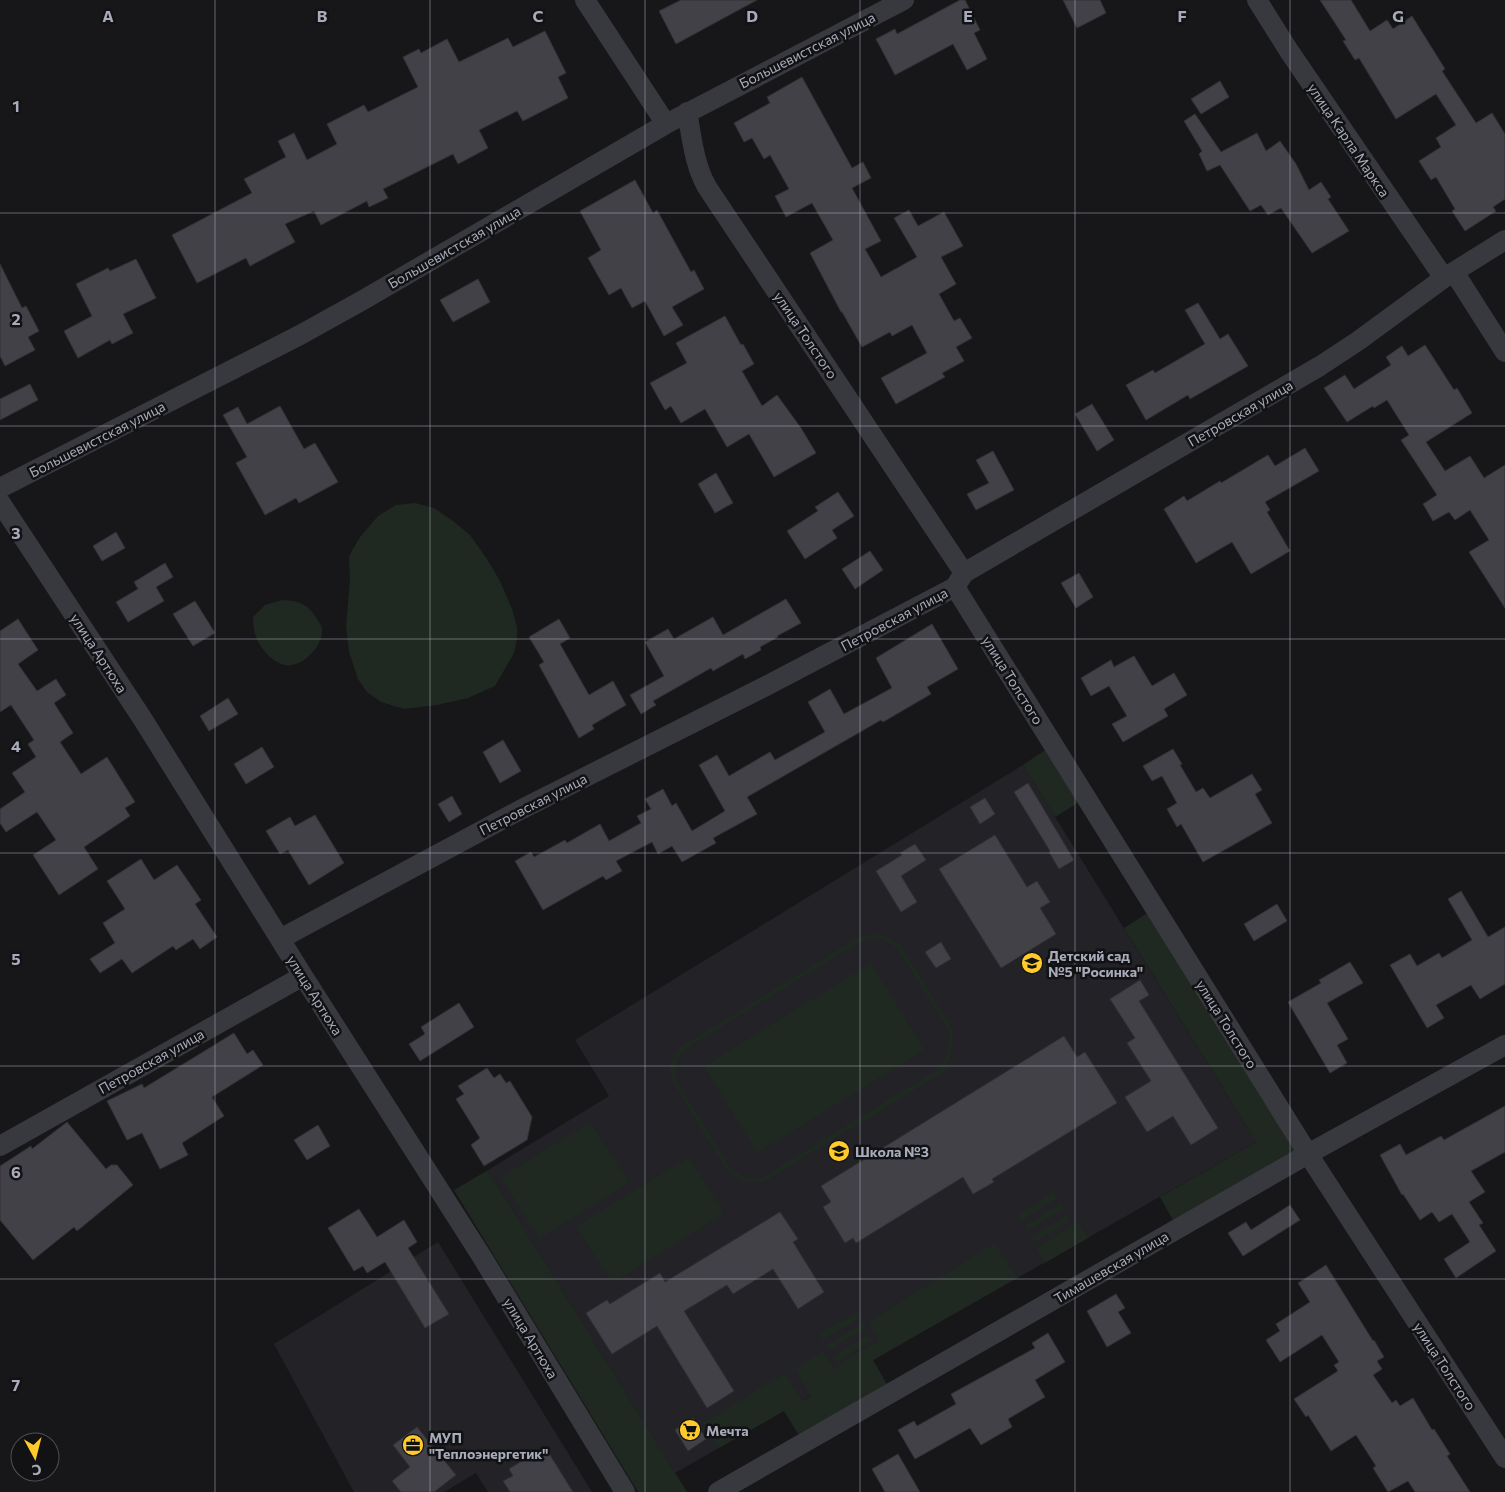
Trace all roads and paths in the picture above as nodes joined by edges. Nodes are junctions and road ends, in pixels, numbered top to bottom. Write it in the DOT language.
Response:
graph roads {
  1 [pos="585,0"];
  2 [pos="904,0"];
  3 [pos="1257,0"];
  4 [pos="687,112"];
  5 [pos="666,124"];
  6 [pos="1505,240"];
  7 [pos="1449,275"];
  8 [pos="1505,352"];
  9 [pos="0,488"];
  10 [pos="0,502"];
  11 [pos="960,580"];
  12 [pos="280,939"];
  13 [pos="303,976"];
  14 [pos="1505,1045"];
  15 [pos="0,1146"];
  16 [pos="1308,1154"];
  17 [pos="1505,1458"];
  18 [pos="625,1492"];
  19 [pos="718,1492"];
  1 -- 5 [label="street"];
  2 -- 4 [label="street, Большевистская улица"];
  3 -- 7 [label="street, улица Карла Маркса"];
  4 -- 5 [label="street, Большевистская улица"];
  4 -- 11 [label="street, улица Толстого"];
  5 -- 9 [label="street, Большевистская улица"];
  6 -- 7 [label="street, Петровская улица"];
  7 -- 8 [label="street, улица Карла Маркса"];
  7 -- 11 [label="street, Петровская улица"];
  10 -- 12 [label="street, улица Артюха"];
  11 -- 12 [label="street, Петровская улица"];
  11 -- 16 [label="street, улица Толстого"];
  12 -- 13 [label="street, улица Артюха"];
  13 -- 15 [label="street, Петровская улица"];
  13 -- 18 [label="street, улица Артюха"];
  14 -- 16 [label="street, Тимашевская улица"];
  16 -- 17 [label="street, улица Толстого"];
  16 -- 19 [label="street, Тимашевская улица"];
}
